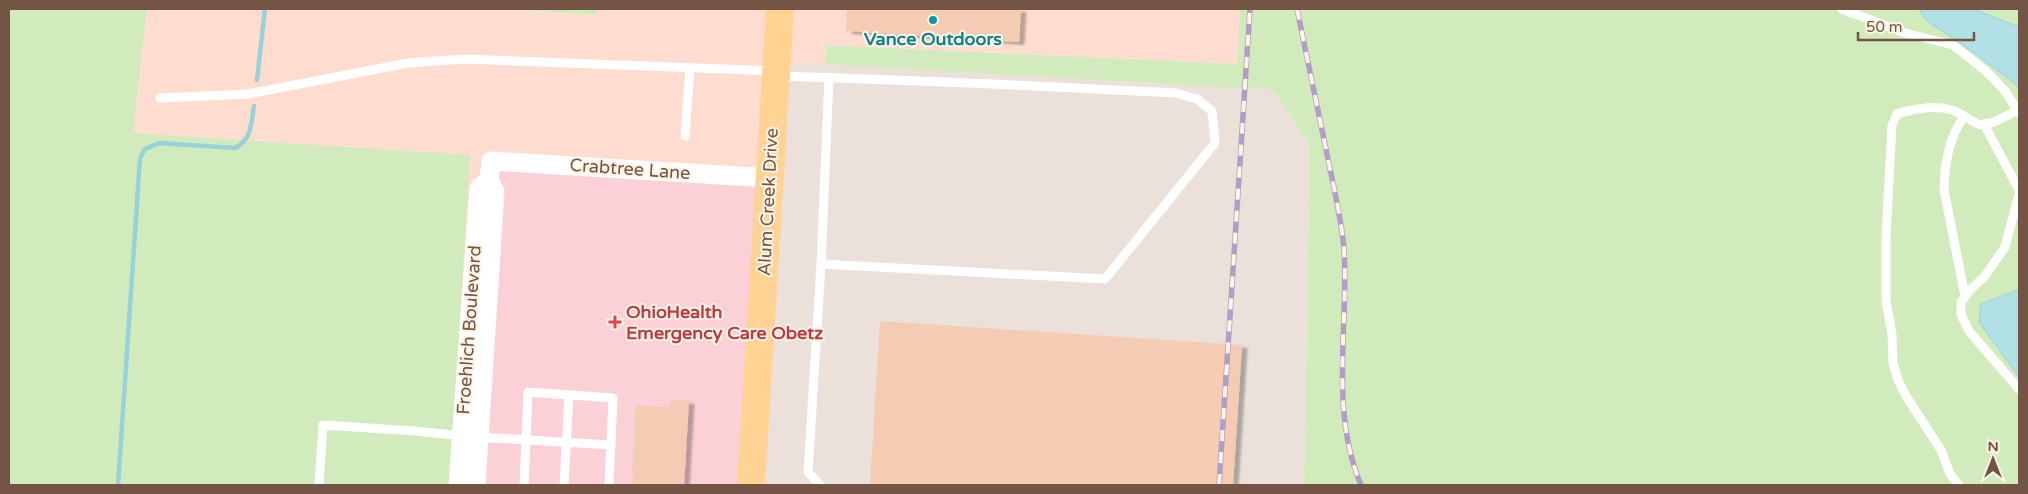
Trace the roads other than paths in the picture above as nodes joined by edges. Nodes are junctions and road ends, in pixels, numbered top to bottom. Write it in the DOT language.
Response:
graph roads {
  1 [pos="780,9"];
  2 [pos="1842,9"];
  3 [pos="690,68"];
  4 [pos="776,73"];
  5 [pos="829,77"];
  6 [pos="160,98"];
  7 [pos="2019,112"];
  8 [pos="1964,117"];
  9 [pos="1984,124"];
  10 [pos="685,136"];
  11 [pos="491,160"];
  12 [pos="770,178"];
  13 [pos="2019,190"];
  14 [pos="2019,194"];
  15 [pos="821,264"];
  16 [pos="1965,296"];
  17 [pos="2019,389"];
  18 [pos="570,395"];
  19 [pos="470,437"];
  20 [pos="526,440"];
  21 [pos="567,442"];
  22 [pos="611,445"];
  23 [pos="319,485"];
  24 [pos="458,485"];
  25 [pos="476,485"];
  26 [pos="524,485"];
  27 [pos="564,485"];
  28 [pos="609,485"];
  29 [pos="751,485"];
  30 [pos="820,485"];
  31 [pos="1960,485"];
  1 -- 4 [label="main road, Alum Creek Drive"];
  2 -- 7 [label="lane"];
  3 -- 4 [label="lane"];
  3 -- 6 [label="lane"];
  3 -- 10 [label="lane"];
  4 -- 5 [label="lane"];
  4 -- 12 [label="main road, Alum Creek Drive"];
  5 -- 15 [label="lane"];
  5 -- 15 [label="lane"];
  7 -- 9 [label="lane"];
  8 -- 9 [label="lane"];
  8 -- 16 [label="lane"];
  8 -- 31 [label="lane"];
  9 -- 13 [label="lane"];
  11 -- 12 [label="street, Crabtree Lane"];
  11 -- 19 [label="street, Froehlich Boulevard"];
  12 -- 29 [label="main road, Alum Creek Drive"];
  14 -- 16 [label="lane"];
  15 -- 30 [label="lane"];
  16 -- 17 [label="lane"];
  18 -- 20 [label="lane"];
  18 -- 21 [label="lane"];
  18 -- 22 [label="lane"];
  19 -- 20 [label="lane"];
  19 -- 23 [label="lane"];
  19 -- 24 [label="street, Froehlich Boulevard"];
  19 -- 25 [label="street, Froehlich Boulevard"];
  20 -- 21 [label="lane"];
  20 -- 26 [label="lane"];
  21 -- 22 [label="lane"];
  21 -- 27 [label="lane"];
  22 -- 28 [label="lane"];
}
